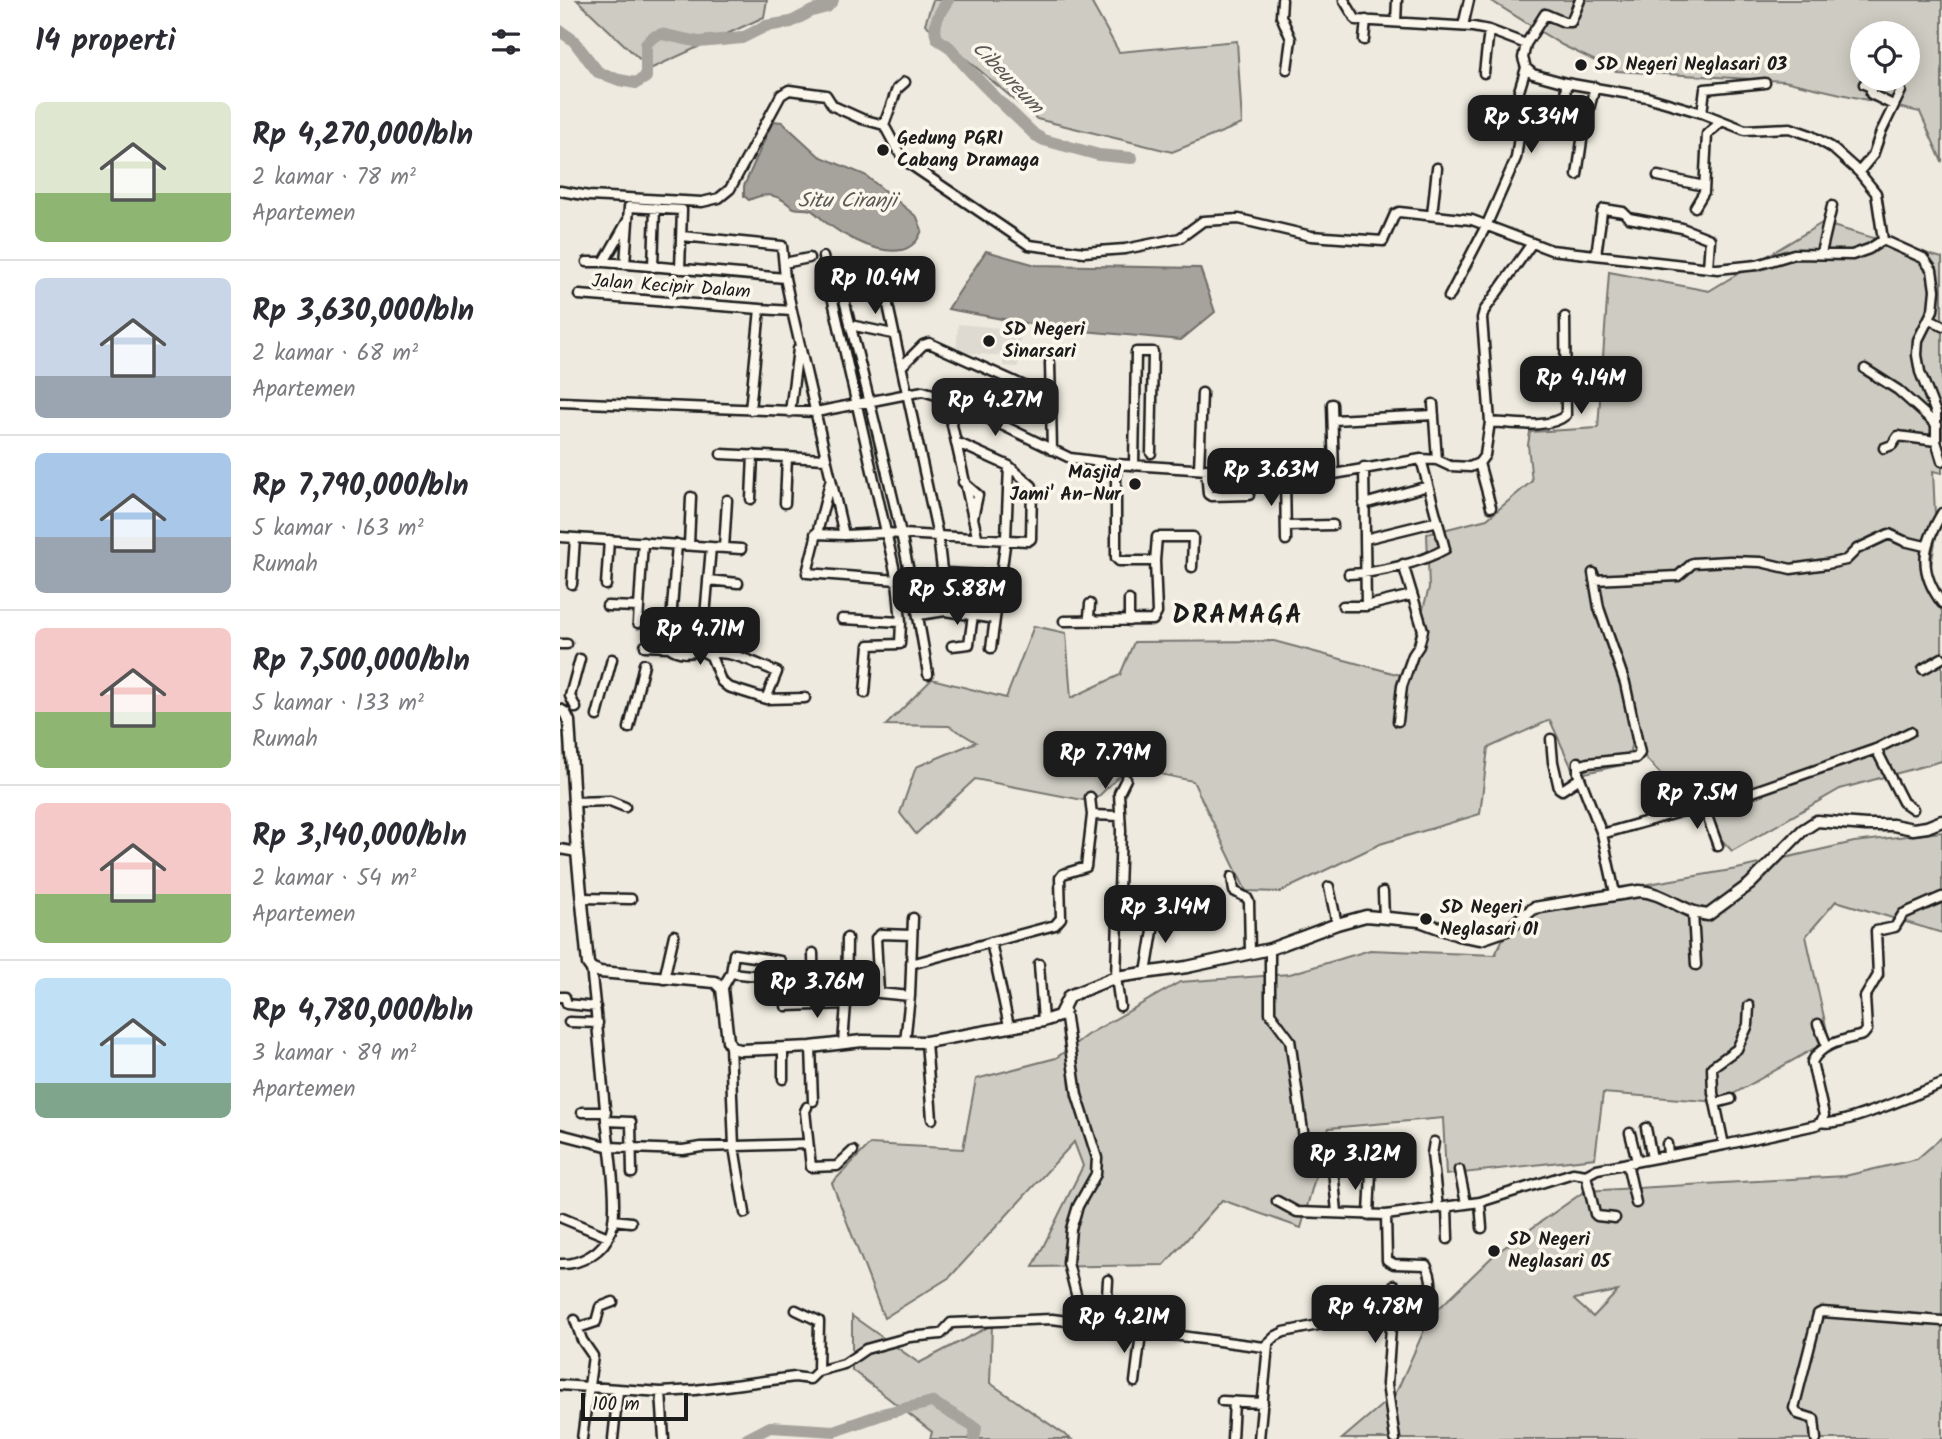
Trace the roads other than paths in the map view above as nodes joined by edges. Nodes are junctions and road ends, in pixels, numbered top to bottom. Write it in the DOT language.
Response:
graph roads {
  1 [pos="1282,0"];
  2 [pos="1344,0"];
  3 [pos="1397,0"];
  4 [pos="1469,0"];
  5 [pos="1580,0"];
  6 [pos="1366,20"];
  7 [pos="1396,22"];
  8 [pos="1463,26"];
  9 [pos="1489,30"];
  10 [pos="1364,40"];
  11 [pos="1526,44"];
  12 [pos="1526,68"];
  13 [pos="1287,69"];
  14 [pos="1484,73"];
  15 [pos="905,82"];
  16 [pos="1566,83"];
  17 [pos="1765,83"];
  18 [pos="1595,88"];
  19 [pos="1871,91"];
  20 [pos="1900,91"];
  21 [pos="1893,105"];
  22 [pos="1702,113"];
  23 [pos="1722,121"];
  24 [pos="884,125"];
  25 [pos="1584,127"];
  26 [pos="1437,168"];
  27 [pos="1859,172"];
  28 [pos="1577,175"];
  29 [pos="1658,177"];
  30 [pos="1704,186"];
  31 [pos="560,191"];
  32 [pos="1832,206"];
  33 [pos="1695,207"];
  34 [pos="655,208"];
  35 [pos="1432,215"];
  36 [pos="628,220"];
  37 [pos="1487,225"];
  38 [pos="682,236"];
  39 [pos="1883,240"];
  40 [pos="1532,243"];
  41 [pos="1821,253"];
  42 [pos="1596,255"];
  43 [pos="823,257"];
  44 [pos="809,258"];
  45 [pos="587,262"];
  46 [pos="604,262"];
  47 [pos="784,263"];
  48 [pos="625,264"];
  49 [pos="653,267"];
  50 [pos="1708,268"];
  51 [pos="680,269"];
  52 [pos="827,277"];
  53 [pos="785,278"];
  54 [pos="840,283"];
  55 [pos="579,295"];
  56 [pos="1449,296"];
  57 [pos="760,309"];
  58 [pos="792,311"];
  59 [pos="1565,317"];
  60 [pos="1929,318"];
  61 [pos="850,325"];
  62 [pos="1942,326"];
  63 [pos="893,334"];
  64 [pos="799,341"];
  65 [pos="1050,363"];
  66 [pos="902,366"];
  67 [pos="1864,369"];
  68 [pos="906,393"];
  69 [pos="1202,393"];
  70 [pos="946,398"];
  71 [pos="1051,398"];
  72 [pos="560,402"];
  73 [pos="870,402"];
  74 [pos="1332,404"];
  75 [pos="1433,404"];
  76 [pos="856,405"];
  77 [pos="750,410"];
  78 [pos="790,412"];
  79 [pos="816,412"];
  80 [pos="1434,415"];
  81 [pos="1333,420"];
  82 [pos="1490,422"];
  83 [pos="1937,425"];
  84 [pos="1936,441"];
  85 [pos="956,442"];
  86 [pos="1884,448"];
  87 [pos="1052,450"];
  88 [pos="1151,453"];
  89 [pos="721,454"];
  90 [pos="753,455"];
  91 [pos="787,457"];
  92 [pos="1421,458"];
  93 [pos="826,459"];
  94 [pos="1437,460"];
  95 [pos="1942,461"];
  96 [pos="1479,463"];
  97 [pos="1116,464"];
  98 [pos="1134,465"];
  99 [pos="1009,466"];
  100 [pos="1364,467"];
  101 [pos="1203,469"];
  102 [pos="1250,472"];
  103 [pos="1335,474"];
  104 [pos="1285,475"];
  105 [pos="831,480"];
  106 [pos="1428,486"];
  107 [pos="691,497"];
  108 [pos="751,499"];
  109 [pos="727,500"];
  110 [pos="785,503"];
  111 [pos="1364,504"];
  112 [pos="1491,507"];
  113 [pos="1942,513"];
  114 [pos="1438,521"];
  115 [pos="1333,525"];
  116 [pos="1286,526"];
  117 [pos="885,533"];
  118 [pos="816,534"];
  119 [pos="902,534"];
  120 [pos="844,535"];
  121 [pos="938,536"];
  122 [pos="977,536"];
  123 [pos="560,537"];
  124 [pos="576,538"];
  125 [pos="1006,538"];
  126 [pos="1365,539"];
  127 [pos="609,540"];
  128 [pos="1286,540"];
  129 [pos="643,541"];
  130 [pos="677,544"];
  131 [pos="690,545"];
  132 [pos="1925,546"];
  133 [pos="711,547"];
  134 [pos="724,548"];
  135 [pos="741,549"];
  136 [pos="1155,561"];
  137 [pos="1403,564"];
  138 [pos="1192,567"];
  139 [pos="1366,573"];
  140 [pos="1349,574"];
  141 [pos="1001,576"];
  142 [pos="912,578"];
  143 [pos="708,580"];
  144 [pos="897,580"];
  145 [pos="738,583"];
  146 [pos="572,584"];
  147 [pos="606,585"];
  148 [pos="1412,595"];
  149 [pos="1129,600"];
  150 [pos="1942,603"];
  151 [pos="1090,604"];
  152 [pos="607,606"];
  153 [pos="1343,606"];
  154 [pos="1366,606"];
  155 [pos="639,607"];
  156 [pos="919,615"];
  157 [pos="973,615"];
  158 [pos="842,619"];
  159 [pos="995,619"];
  160 [pos="1064,621"];
  161 [pos="1095,621"];
  162 [pos="1129,621"];
  163 [pos="901,622"];
  164 [pos="638,623"];
  165 [pos="645,646"];
  166 [pos="952,646"];
  167 [pos="669,648"];
  168 [pos="991,648"];
  169 [pos="705,652"];
  170 [pos="1942,657"];
  171 [pos="580,659"];
  172 [pos="612,659"];
  173 [pos="644,664"];
  174 [pos="1923,669"];
  175 [pos="928,674"];
  176 [pos="865,693"];
  177 [pos="805,698"];
  178 [pos="766,699"];
  179 [pos="576,708"];
  180 [pos="560,710"];
  181 [pos="597,716"];
  182 [pos="1398,721"];
  183 [pos="629,728"];
  184 [pos="1910,732"];
  185 [pos="1551,739"];
  186 [pos="1876,749"];
  187 [pos="1580,778"];
  188 [pos="1126,779"];
  189 [pos="1090,797"];
  190 [pos="573,802"];
  191 [pos="1703,805"];
  192 [pos="625,807"];
  193 [pos="1913,809"];
  194 [pos="1092,815"];
  195 [pos="1120,816"];
  196 [pos="1942,821"];
  197 [pos="1602,834"];
  198 [pos="1718,846"];
  199 [pos="560,849"];
  200 [pos="577,852"];
  201 [pos="1232,877"];
  202 [pos="1329,887"];
  203 [pos="1383,892"];
  204 [pos="1615,893"];
  205 [pos="1942,897"];
  206 [pos="582,898"];
  207 [pos="631,899"];
  208 [pos="1156,913"];
  209 [pos="1693,913"];
  210 [pos="913,918"];
  211 [pos="1384,918"];
  212 [pos="1337,924"];
  213 [pos="674,935"];
  214 [pos="912,935"];
  215 [pos="847,938"];
  216 [pos="991,942"];
  217 [pos="1270,949"];
  218 [pos="813,953"];
  219 [pos="1250,953"];
  220 [pos="911,964"];
  221 [pos="1039,964"];
  222 [pos="1696,965"];
  223 [pos="591,968"];
  224 [pos="731,973"];
  225 [pos="1146,973"];
  226 [pos="1115,977"];
  227 [pos="664,979"];
  228 [pos="722,989"];
  229 [pos="910,996"];
  230 [pos="560,997"];
  231 [pos="846,1004"];
  232 [pos="814,1005"];
  233 [pos="1064,1005"];
  234 [pos="786,1006"];
  235 [pos="1120,1006"];
  236 [pos="1749,1006"];
  237 [pos="596,1007"];
  238 [pos="1043,1021"];
  239 [pos="569,1022"];
  240 [pos="598,1023"];
  241 [pos="1818,1024"];
  242 [pos="1009,1026"];
  243 [pos="905,1042"];
  244 [pos="926,1042"];
  245 [pos="843,1043"];
  246 [pos="730,1045"];
  247 [pos="1827,1046"];
  248 [pos="811,1047"];
  249 [pos="783,1048"];
  250 [pos="783,1079"];
  251 [pos="1942,1084"];
  252 [pos="1731,1099"];
  253 [pos="1716,1103"];
  254 [pos="582,1112"];
  255 [pos="606,1117"];
  256 [pos="932,1119"];
  257 [pos="1821,1122"];
  258 [pos="1646,1128"];
  259 [pos="1630,1133"];
  260 [pos="560,1134"];
  261 [pos="1434,1142"];
  262 [pos="808,1144"];
  263 [pos="1667,1144"];
  264 [pos="1724,1145"];
  265 [pos="610,1147"];
  266 [pos="734,1147"];
  267 [pos="631,1148"];
  268 [pos="853,1151"];
  269 [pos="1668,1155"];
  270 [pos="1652,1158"];
  271 [pos="1637,1161"];
  272 [pos="1627,1163"];
  273 [pos="1459,1170"];
  274 [pos="1371,1171"];
  275 [pos="632,1173"];
  276 [pos="1586,1175"];
  277 [pos="1277,1201"];
  278 [pos="1480,1202"];
  279 [pos="1466,1203"];
  280 [pos="1636,1203"];
  281 [pos="1442,1208"];
  282 [pos="1337,1212"];
  283 [pos="745,1213"];
  284 [pos="1369,1215"];
  285 [pos="1386,1215"];
  286 [pos="562,1218"];
  287 [pos="1615,1218"];
  288 [pos="613,1220"];
  289 [pos="631,1222"];
  290 [pos="1482,1228"];
  291 [pos="608,1237"];
  292 [pos="1448,1239"];
  293 [pos="560,1264"];
  294 [pos="1108,1280"];
  295 [pos="1394,1285"];
  296 [pos="613,1302"];
  297 [pos="1392,1308"];
  298 [pos="796,1310"];
  299 [pos="1942,1321"];
  300 [pos="1084,1325"];
  301 [pos="1105,1328"];
  302 [pos="1141,1333"];
  303 [pos="1268,1345"];
  304 [pos="818,1371"];
  305 [pos="1135,1382"];
  306 [pos="560,1385"];
  307 [pos="588,1388"];
  308 [pos="618,1391"];
  309 [pos="661,1392"];
  310 [pos="1222,1401"];
  311 [pos="1234,1402"];
  312 [pos="1263,1403"];
  313 [pos="582,1439"];
  314 [pos="614,1439"];
  315 [pos="664,1439"];
  316 [pos="1232,1439"];
  317 [pos="1259,1439"];
  318 [pos="1395,1439"];
  319 [pos="1816,1439"];
  1 -- 13 [label="street"];
  2 -- 6 [label="street"];
  3 -- 7 [label="street"];
  4 -- 8 [label="street"];
  5 -- 11 [label="street"];
  6 -- 7 [label="street"];
  6 -- 10 [label="street"];
  7 -- 8 [label="street"];
  8 -- 9 [label="street"];
  9 -- 11 [label="street"];
  9 -- 14 [label="street"];
  11 -- 12 [label="street"];
  12 -- 16 [label="street"];
  12 -- 37 [label="street"];
  15 -- 24 [label="street"];
  16 -- 18 [label="street"];
  16 -- 25 [label="street"];
  17 -- 22 [label="street"];
  18 -- 22 [label="street"];
  18 -- 25 [label="street"];
  19 -- 21 [label="street"];
  20 -- 21 [label="street"];
  21 -- 27 [label="street"];
  22 -- 23 [label="street"];
  23 -- 27 [label="street"];
  23 -- 30 [label="street"];
  24 -- 31 [label="street"];
  24 -- 35 [label="street"];
  25 -- 28 [label="street"];
  26 -- 35 [label="street"];
  27 -- 39 [label="street"];
  29 -- 30 [label="street"];
  30 -- 33 [label="street"];
  32 -- 41 [label="street"];
  34 -- 36 [label="street"];
  34 -- 38 [label="street"];
  34 -- 49 [label="street"];
  35 -- 37 [label="street"];
  36 -- 46 [label="street"];
  36 -- 48 [label="street"];
  37 -- 40 [label="street"];
  37 -- 56 [label="street"];
  38 -- 47 [label="street"];
  38 -- 51 [label="street"];
  39 -- 41 [label="street"];
  39 -- 60 [label="street"];
  40 -- 42 [label="street"];
  40 -- 82 [label="street"];
  41 -- 50 [label="street"];
  42 -- 50 [label="street"];
  42 -- 50 [label="street"];
  43 -- 52 [label="street"];
  44 -- 47 [label="street"];
  45 -- 46 [label="street"];
  46 -- 48 [label="street"];
  47 -- 53 [label="street"];
  48 -- 49 [label="street"];
  49 -- 51 [label="street"];
  51 -- 53 [label="street"];
  52 -- 54 [label="street"];
  52 -- 76 [label="street"];
  53 -- 58 [label="street"];
  54 -- 61 [label="street"];
  54 -- 63 [label="street"];
  55 -- 57 [label="street, Jalan Kecipir Dalam"];
  57 -- 58 [label="street, Jalan Kecipir Dalam"];
  57 -- 77 [label="street"];
  58 -- 64 [label="street"];
  59 -- 82 [label="street"];
  60 -- 62 [label="street"];
  60 -- 83 [label="street"];
  61 -- 63 [label="street"];
  61 -- 73 [label="street"];
  63 -- 66 [label="street"];
  64 -- 78 [label="street"];
  64 -- 79 [label="street"];
  65 -- 71 [label="street"];
  66 -- 68 [label="street"];
  66 -- 71 [label="street"];
  67 -- 83 [label="street"];
  68 -- 70 [label="street"];
  68 -- 73 [label="street"];
  68 -- 121 [label="street"];
  69 -- 101 [label="street"];
  70 -- 85 [label="street"];
  70 -- 87 [label="street"];
  71 -- 87 [label="street"];
  72 -- 77 [label="street"];
  73 -- 76 [label="street"];
  73 -- 119 [label="street"];
  74 -- 81 [label="street"];
  75 -- 80 [label="street"];
  76 -- 79 [label="street"];
  76 -- 117 [label="street"];
  77 -- 78 [label="street"];
  78 -- 79 [label="street"];
  79 -- 93 [label="street"];
  80 -- 81 [label="street"];
  80 -- 94 [label="street"];
  81 -- 103 [label="street"];
  82 -- 96 [label="street"];
  83 -- 84 [label="street"];
  84 -- 86 [label="street"];
  84 -- 95 [label="street"];
  85 -- 99 [label="street"];
  85 -- 122 [label="street"];
  87 -- 97 [label="street"];
  88 -- 98 [label="street"];
  89 -- 90 [label="street"];
  90 -- 91 [label="street"];
  90 -- 108 [label="street"];
  91 -- 93 [label="street"];
  91 -- 110 [label="street"];
  92 -- 94 [label="street"];
  92 -- 100 [label="street"];
  92 -- 106 [label="street"];
  93 -- 105 [label="street"];
  94 -- 96 [label="street"];
  96 -- 112 [label="street"];
  97 -- 98 [label="street"];
  97 -- 136 [label="street"];
  98 -- 101 [label="street"];
  99 -- 125 [label="street"];
  99 -- 125 [label="street"];
  100 -- 103 [label="street"];
  100 -- 111 [label="street"];
  101 -- 102 [label="street"];
  101 -- 102 [label="street"];
  102 -- 104 [label="street"];
  103 -- 104 [label="street"];
  104 -- 116 [label="street"];
  105 -- 118 [label="street"];
  105 -- 120 [label="street"];
  106 -- 111 [label="street"];
  106 -- 114 [label="street"];
  107 -- 131 [label="street"];
  109 -- 134 [label="street"];
  111 -- 126 [label="street"];
  113 -- 132 [label="street"];
  114 -- 126 [label="street"];
  114 -- 137 [label="street"];
  115 -- 116 [label="street"];
  116 -- 128 [label="street"];
  117 -- 119 [label="street"];
  117 -- 120 [label="street"];
  117 -- 144 [label="street"];
  118 -- 120 [label="street"];
  118 -- 144 [label="street"];
  119 -- 121 [label="street"];
  119 -- 142 [label="street"];
  121 -- 122 [label="street"];
  121 -- 141 [label="street"];
  122 -- 125 [label="street"];
  123 -- 124 [label="street"];
  124 -- 127 [label="street"];
  124 -- 146 [label="street"];
  125 -- 141 [label="street"];
  126 -- 139 [label="street"];
  127 -- 129 [label="street"];
  127 -- 147 [label="street"];
  129 -- 130 [label="street"];
  129 -- 155 [label="street"];
  130 -- 131 [label="street"];
  130 -- 167 [label="street"];
  131 -- 133 [label="street"];
  132 -- 150 [label="street"];
  132 -- 187 [label="street"];
  133 -- 134 [label="street"];
  133 -- 143 [label="street"];
  134 -- 135 [label="street"];
  136 -- 138 [label="street"];
  136 -- 162 [label="street"];
  137 -- 139 [label="street"];
  137 -- 148 [label="street"];
  139 -- 140 [label="street"];
  139 -- 154 [label="street"];
  141 -- 159 [label="street"];
  142 -- 144 [label="street"];
  142 -- 156 [label="street"];
  143 -- 145 [label="street"];
  143 -- 169 [label="street"];
  144 -- 163 [label="street"];
  148 -- 154 [label="street"];
  148 -- 182 [label="street"];
  149 -- 162 [label="street"];
  151 -- 161 [label="street"];
  152 -- 155 [label="street"];
  153 -- 154 [label="street"];
  155 -- 164 [label="street"];
  156 -- 157 [label="street"];
  156 -- 175 [label="street"];
  157 -- 159 [label="street"];
  157 -- 166 [label="street"];
  158 -- 163 [label="street"];
  159 -- 168 [label="street"];
  160 -- 161 [label="street"];
  161 -- 162 [label="street"];
  163 -- 176 [label="street"];
  165 -- 167 [label="street"];
  167 -- 169 [label="street"];
  169 -- 178 [label="street"];
  169 -- 178 [label="street"];
  170 -- 174 [label="street"];
  171 -- 179 [label="street"];
  172 -- 181 [label="street"];
  173 -- 183 [label="street"];
  177 -- 178 [label="street"];
  180 -- 190 [label="street"];
  184 -- 186 [label="street"];
  185 -- 187 [label="street"];
  186 -- 191 [label="street"];
  186 -- 193 [label="street"];
  187 -- 197 [label="street"];
  188 -- 195 [label="street"];
  189 -- 194 [label="street"];
  190 -- 192 [label="street"];
  190 -- 200 [label="street"];
  191 -- 197 [label="street"];
  191 -- 198 [label="street"];
  194 -- 195 [label="street"];
  194 -- 216 [label="street"];
  195 -- 226 [label="street"];
  196 -- 209 [label="street"];
  197 -- 204 [label="street"];
  199 -- 200 [label="street"];
  200 -- 206 [label="street"];
  201 -- 219 [label="street"];
  202 -- 212 [label="street"];
  203 -- 211 [label="street"];
  204 -- 209 [label="street"];
  204 -- 211 [label="street"];
  205 -- 247 [label="street"];
  206 -- 207 [label="street"];
  206 -- 223 [label="street"];
  208 -- 225 [label="street"];
  209 -- 222 [label="street"];
  210 -- 214 [label="street"];
  211 -- 212 [label="street"];
  212 -- 217 [label="street"];
  213 -- 227 [label="street"];
  214 -- 220 [label="street"];
  214 -- 229 [label="street"];
  215 -- 231 [label="street"];
  216 -- 220 [label="street"];
  216 -- 242 [label="street"];
  217 -- 219 [label="street"];
  217 -- 282 [label="street"];
  218 -- 232 [label="street"];
  219 -- 225 [label="street"];
  220 -- 229 [label="street"];
  221 -- 238 [label="street"];
  223 -- 227 [label="street"];
  223 -- 237 [label="street"];
  224 -- 224 [label="street"];
  224 -- 228 [label="street"];
  225 -- 226 [label="street"];
  226 -- 233 [label="street"];
  226 -- 235 [label="street"];
  227 -- 228 [label="street"];
  228 -- 246 [label="street"];
  229 -- 243 [label="street"];
  230 -- 237 [label="street"];
  231 -- 232 [label="street"];
  231 -- 245 [label="street"];
  232 -- 234 [label="street"];
  233 -- 238 [label="street"];
  233 -- 300 [label="street"];
  236 -- 253 [label="street"];
  237 -- 240 [label="street"];
  238 -- 242 [label="street"];
  239 -- 240 [label="street"];
  240 -- 255 [label="street"];
  241 -- 247 [label="street"];
  242 -- 244 [label="street"];
  243 -- 244 [label="street"];
  243 -- 245 [label="street"];
  244 -- 256 [label="street"];
  245 -- 248 [label="street"];
  246 -- 249 [label="street"];
  246 -- 266 [label="street"];
  247 -- 257 [label="street"];
  248 -- 249 [label="street"];
  248 -- 262 [label="street"];
  249 -- 250 [label="street"];
  251 -- 257 [label="street"];
  252 -- 253 [label="street"];
  253 -- 264 [label="street"];
  254 -- 255 [label="street"];
  255 -- 265 [label="street"];
  255 -- 267 [label="street"];
  257 -- 264 [label="street"];
  258 -- 270 [label="street"];
  259 -- 271 [label="street"];
  260 -- 265 [label="street"];
  261 -- 281 [label="street"];
  262 -- 266 [label="street"];
  262 -- 268 [label="street"];
  263 -- 269 [label="street"];
  264 -- 269 [label="street"];
  265 -- 267 [label="street"];
  265 -- 288 [label="street"];
  266 -- 267 [label="street"];
  266 -- 283 [label="street"];
  267 -- 275 [label="street"];
  269 -- 270 [label="street"];
  270 -- 271 [label="street"];
  271 -- 272 [label="street"];
  272 -- 276 [label="street"];
  272 -- 280 [label="street"];
  273 -- 279 [label="street"];
  274 -- 284 [label="street"];
  276 -- 278 [label="street"];
  276 -- 287 [label="street"];
  277 -- 282 [label="street"];
  278 -- 279 [label="street"];
  278 -- 290 [label="street"];
  279 -- 281 [label="street"];
  281 -- 285 [label="street"];
  281 -- 292 [label="street"];
  282 -- 284 [label="street"];
  284 -- 285 [label="street"];
  285 -- 297 [label="street"];
  286 -- 291 [label="street"];
  288 -- 289 [label="street"];
  288 -- 291 [label="street"];
  291 -- 293 [label="street"];
  294 -- 301 [label="street"];
  295 -- 297 [label="street"];
  296 -- 307 [label="street"];
  297 -- 303 [label="street"];
  297 -- 318 [label="street"];
  298 -- 304 [label="street"];
  299 -- 319 [label="street"];
  300 -- 301 [label="street"];
  300 -- 304 [label="street"];
  301 -- 302 [label="street"];
  302 -- 303 [label="street"];
  302 -- 305 [label="street"];
  303 -- 312 [label="street"];
  304 -- 309 [label="street"];
  306 -- 307 [label="street"];
  307 -- 308 [label="street"];
  307 -- 313 [label="street"];
  308 -- 309 [label="street"];
  308 -- 314 [label="street"];
  309 -- 315 [label="street"];
  310 -- 311 [label="street"];
  311 -- 312 [label="street"];
  311 -- 316 [label="street"];
  312 -- 317 [label="street"];
}
